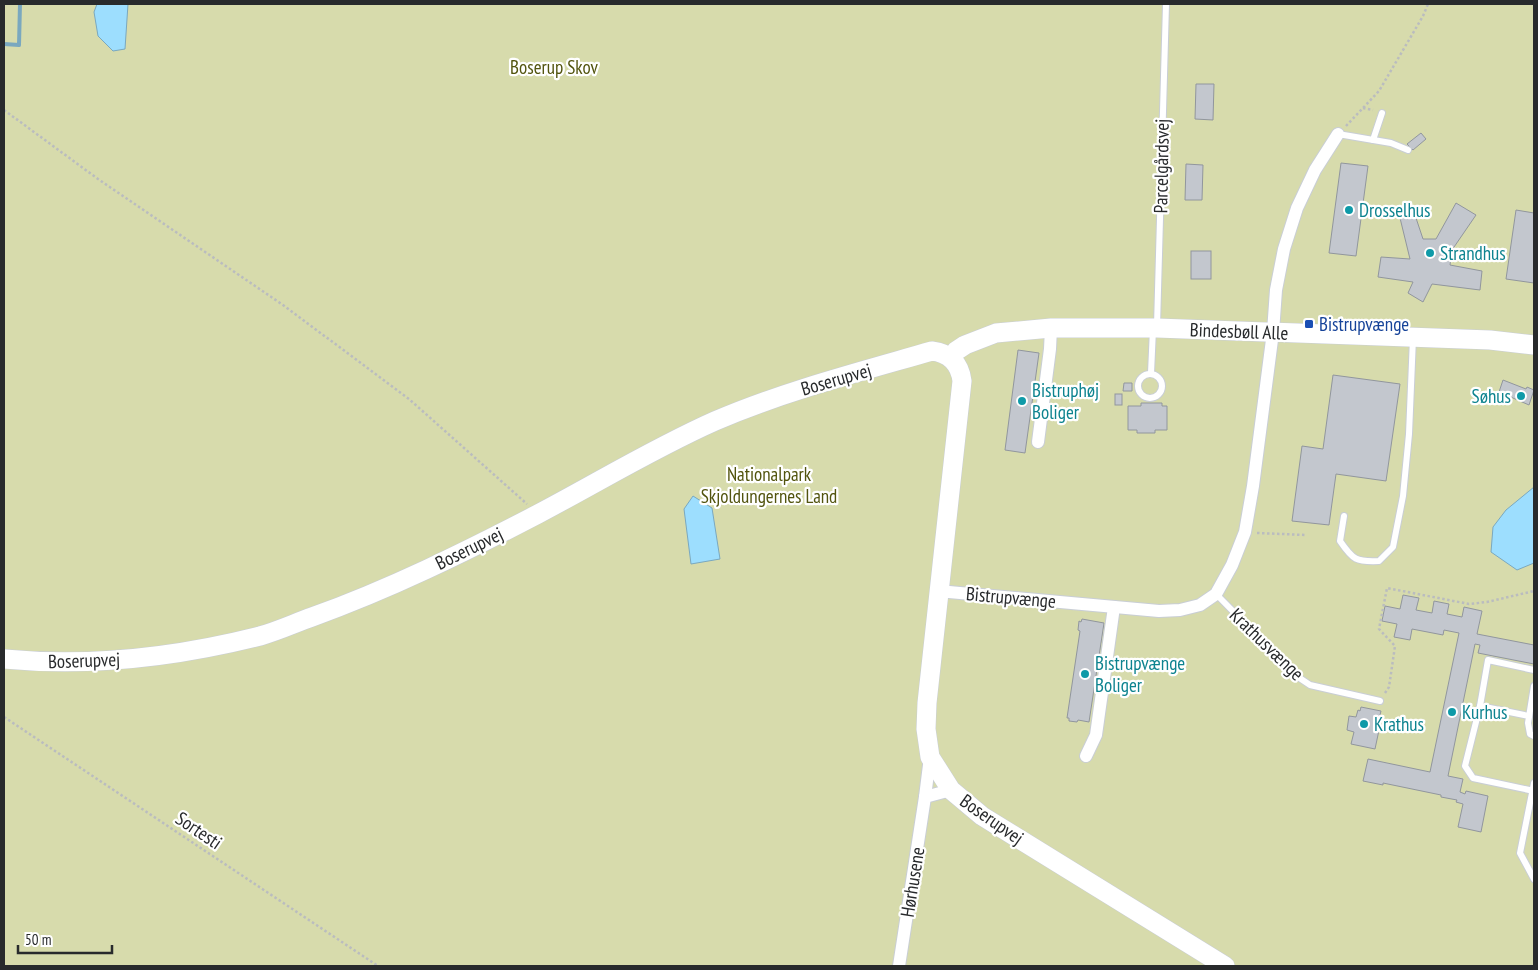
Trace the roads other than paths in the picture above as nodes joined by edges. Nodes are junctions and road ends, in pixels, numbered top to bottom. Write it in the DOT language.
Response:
graph roads {
  1 [pos="1166,4"];
  2 [pos="1382,113"];
  3 [pos="1338,134"];
  4 [pos="1373,140"];
  5 [pos="1408,150"];
  6 [pos="1051,328"];
  7 [pos="1155,328"];
  8 [pos="1273,332"];
  9 [pos="1413,337"];
  10 [pos="1534,345"];
  11 [pos="951,357"];
  12 [pos="1151,373"];
  13 [pos="1038,442"];
  14 [pos="1344,516"];
  15 [pos="938,591"];
  16 [pos="1216,594"];
  17 [pos="1114,607"];
  18 [pos="4,660"];
  19 [pos="1534,670"];
  20 [pos="1534,686"];
  21 [pos="1380,701"];
  22 [pos="1480,706"];
  23 [pos="1529,716"];
  24 [pos="1534,736"];
  25 [pos="930,756"];
  26 [pos="1086,756"];
  27 [pos="1534,782"];
  28 [pos="951,790"];
  29 [pos="1533,790"];
  30 [pos="925,797"];
  31 [pos="1534,880"];
  32 [pos="899,966"];
  33 [pos="1225,966"];
  1 -- 7 [label="lane, Parcelgårdsvej"];
  2 -- 4 [label="lane"];
  3 -- 4 [label="lane"];
  3 -- 8 [label="street"];
  4 -- 5 [label="lane"];
  6 -- 7 [label="street, Bindesbøll Alle"];
  6 -- 11 [label="street, Bindesbøll Alle"];
  6 -- 13 [label="street"];
  7 -- 8 [label="street, Bindesbøll Alle"];
  7 -- 12 [label="lane, Parcelgårdsvej"];
  8 -- 9 [label="street, Bindesbøll Alle"];
  8 -- 16 [label="street"];
  9 -- 10 [label="street, Bindesbøll Alle"];
  9 -- 14 [label="lane"];
  11 -- 15 [label="street, Boserupvej"];
  11 -- 18 [label="street, Boserupvej"];
  12 -- 12 [label="lane"];
  15 -- 17 [label="street, Bistrupvænge"];
  15 -- 25 [label="street, Boserupvej"];
  16 -- 17 [label="street, Bistrupvænge"];
  16 -- 21 [label="lane, Krathusvænge"];
  17 -- 26 [label="street"];
  19 -- 22 [label="lane"];
  20 -- 23 [label="lane"];
  22 -- 23 [label="lane"];
  22 -- 29 [label="lane"];
  23 -- 24 [label="lane"];
  25 -- 28 [label="street, Boserupvej"];
  25 -- 30 [label="street, Hørhusene"];
  27 -- 29 [label="lane"];
  28 -- 30 [label="street"];
  28 -- 33 [label="street, Boserupvej"];
  29 -- 31 [label="lane"];
  30 -- 32 [label="street, Hørhusene"];
}
